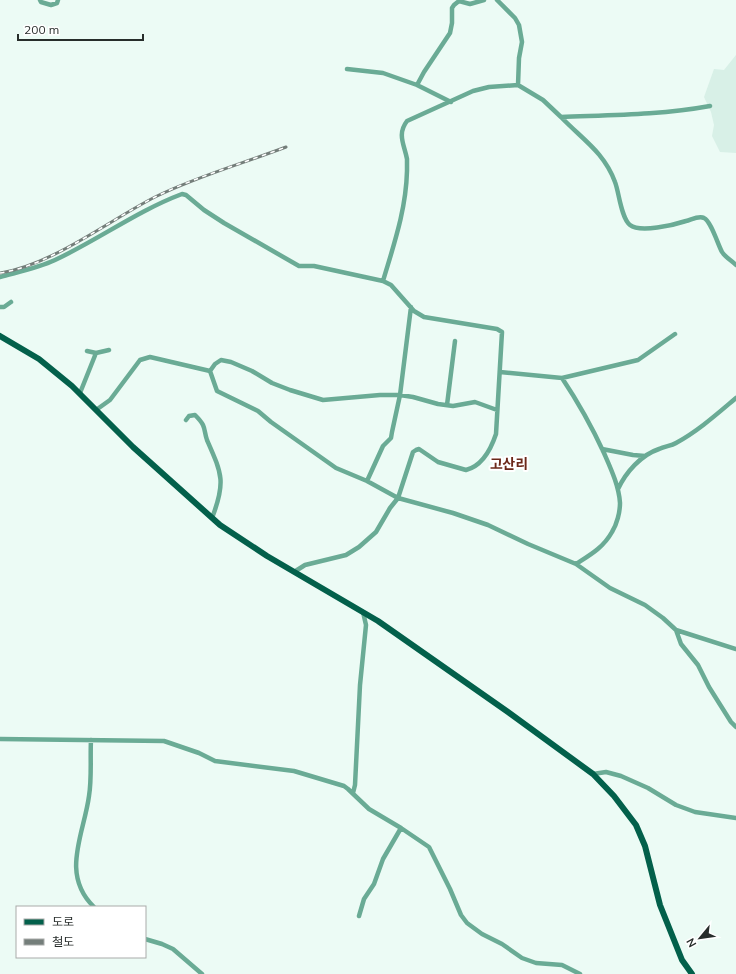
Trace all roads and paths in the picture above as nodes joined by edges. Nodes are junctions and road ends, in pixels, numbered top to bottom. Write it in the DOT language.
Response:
graph roads {
  1 [pos="40,0"];
  2 [pos="58,0"];
  3 [pos="484,0"];
  4 [pos="497,0"];
  5 [pos="347,69"];
  6 [pos="417,85"];
  7 [pos="518,85"];
  8 [pos="451,102"];
  9 [pos="710,106"];
  10 [pos="561,117"];
  11 [pos="736,265"];
  12 [pos="0,277"];
  13 [pos="383,281"];
  14 [pos="11,302"];
  15 [pos="0,307"];
  16 [pos="410,307"];
  17 [pos="675,334"];
  18 [pos="0,336"];
  19 [pos="456,341"];
  20 [pos="109,350"];
  21 [pos="87,351"];
  22 [pos="96,353"];
  23 [pos="210,371"];
  24 [pos="500,372"];
  25 [pos="562,378"];
  26 [pos="80,393"];
  27 [pos="400,395"];
  28 [pos="736,398"];
  29 [pos="447,405"];
  30 [pos="96,410"];
  31 [pos="497,410"];
  32 [pos="186,420"];
  33 [pos="602,449"];
  34 [pos="645,456"];
  35 [pos="367,481"];
  36 [pos="618,489"];
  37 [pos="398,498"];
  38 [pos="212,518"];
  39 [pos="576,564"];
  40 [pos="294,572"];
  41 [pos="363,612"];
  42 [pos="676,630"];
  43 [pos="736,649"];
  44 [pos="736,726"];
  45 [pos="0,739"];
  46 [pos="91,740"];
  47 [pos="593,774"];
  48 [pos="353,793"];
  49 [pos="736,818"];
  50 [pos="401,828"];
  51 [pos="93,906"];
  52 [pos="359,916"];
  53 [pos="146,939"];
  54 [pos="690,973"];
  55 [pos="202,974"];
  56 [pos="580,974"];
  1 -- 2 [label="street"];
  3 -- 6 [label="street"];
  4 -- 7 [label="street"];
  5 -- 6 [label="street"];
  6 -- 8 [label="street"];
  7 -- 8 [label="street"];
  7 -- 10 [label="street"];
  8 -- 13 [label="street"];
  9 -- 10 [label="street"];
  10 -- 11 [label="street"];
  12 -- 13 [label="street"];
  13 -- 16 [label="street"];
  14 -- 15 [label="street"];
  16 -- 24 [label="street"];
  16 -- 27 [label="street"];
  17 -- 25 [label="street"];
  18 -- 26 [label="main road"];
  19 -- 29 [label="street"];
  20 -- 22 [label="street"];
  21 -- 22 [label="street"];
  22 -- 26 [label="street"];
  23 -- 27 [label="street"];
  23 -- 30 [label="street"];
  23 -- 35 [label="street"];
  24 -- 25 [label="street"];
  24 -- 31 [label="street"];
  25 -- 33 [label="street"];
  26 -- 30 [label="main road"];
  27 -- 29 [label="street"];
  27 -- 35 [label="street"];
  28 -- 34 [label="street"];
  29 -- 31 [label="street"];
  30 -- 38 [label="main road"];
  31 -- 37 [label="street"];
  32 -- 38 [label="street"];
  33 -- 34 [label="street"];
  33 -- 36 [label="street"];
  34 -- 36 [label="street"];
  35 -- 37 [label="street"];
  36 -- 39 [label="street"];
  37 -- 39 [label="street"];
  37 -- 40 [label="street"];
  38 -- 40 [label="main road"];
  39 -- 42 [label="street"];
  40 -- 41 [label="main road"];
  41 -- 47 [label="main road"];
  41 -- 48 [label="street"];
  42 -- 43 [label="street"];
  42 -- 44 [label="street"];
  45 -- 46 [label="street"];
  46 -- 48 [label="street"];
  46 -- 51 [label="street"];
  47 -- 49 [label="street"];
  47 -- 54 [label="main road"];
  48 -- 50 [label="street"];
  50 -- 52 [label="street"];
  50 -- 56 [label="street"];
  53 -- 55 [label="street"];
}
